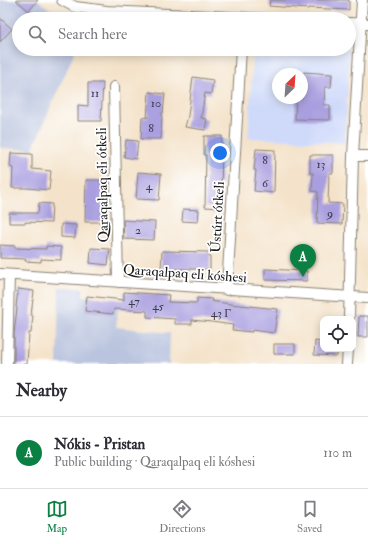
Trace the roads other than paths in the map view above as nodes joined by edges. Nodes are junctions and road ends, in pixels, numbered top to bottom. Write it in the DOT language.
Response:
graph roads {
  1 [pos="62,0"];
  2 [pos="362,0"];
  3 [pos="126,12"];
  4 [pos="364,24"];
  5 [pos="241,56"];
  6 [pos="114,87"];
  7 [pos="353,156"];
  8 [pos="368,156"];
  9 [pos="5,274"];
  10 [pos="118,282"];
  11 [pos="227,290"];
  12 [pos="350,298"];
  13 [pos="368,298"];
  14 [pos="349,316"];
  15 [pos="348,352"];
  16 [pos="7,364"];
  17 [pos="347,364"];
  1 -- 3 [label="street"];
  2 -- 4 [label="street"];
  4 -- 7 [label="street"];
  5 -- 11 [label="street, Ústúrt ótkeli"];
  6 -- 10 [label="street, Qaraqalpaq eli ótkeli"];
  7 -- 8 [label="street"];
  7 -- 12 [label="street"];
  9 -- 10 [label="street, Qaraqalpaq eli kóshesi"];
  9 -- 16 [label="street"];
  10 -- 11 [label="street, Qaraqalpaq eli kóshesi"];
  11 -- 12 [label="street, Qaraqalpaq eli kóshesi"];
  12 -- 13 [label="street, Qaraqalpaq eli kóshesi"];
  12 -- 14 [label="street"];
  15 -- 17 [label="street"];
}
